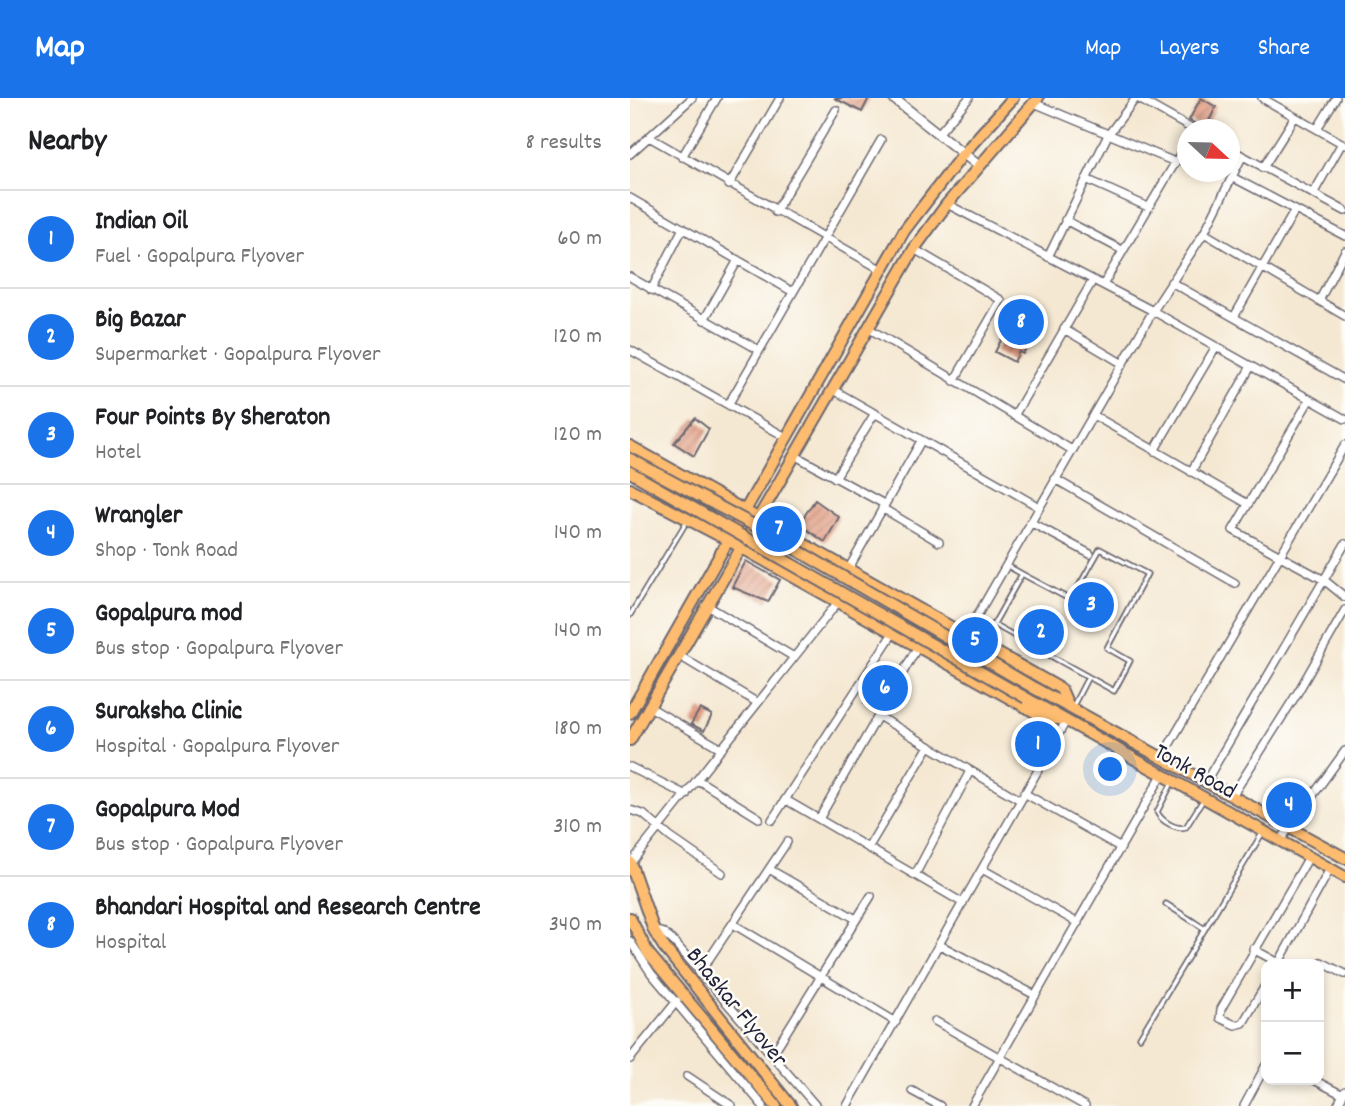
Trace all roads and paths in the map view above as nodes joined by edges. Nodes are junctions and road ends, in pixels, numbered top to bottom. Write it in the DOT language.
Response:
graph roads {
  1 [pos="692,98"];
  2 [pos="717,98"];
  3 [pos="780,98"];
  4 [pos="892,98"];
  5 [pos="969,98"];
  6 [pos="1013,98"];
  7 [pos="1137,98"];
  8 [pos="1262,98"];
  9 [pos="1336,98"];
  10 [pos="1036,101"];
  11 [pos="836,110"];
  12 [pos="1295,117"];
  13 [pos="1177,120"];
  14 [pos="1317,129"];
  15 [pos="938,134"];
  16 [pos="1108,135"];
  17 [pos="649,137"];
  18 [pos="881,140"];
  19 [pos="1343,144"];
  20 [pos="630,154"];
  21 [pos="963,154"];
  22 [pos="681,157"];
  23 [pos="1242,157"];
  24 [pos="1177,159"];
  25 [pos="1240,161"];
  26 [pos="1175,162"];
  27 [pos="978,166"];
  28 [pos="1263,168"];
  29 [pos="1086,179"];
  30 [pos="1240,181"];
  31 [pos="1230,182"];
  32 [pos="729,185"];
  33 [pos="1313,194"];
  34 [pos="630,198"];
  35 [pos="947,204"];
  36 [pos="1148,207"];
  37 [pos="1295,210"];
  38 [pos="1345,211"];
  39 [pos="775,212"];
  40 [pos="1065,220"];
  41 [pos="683,228"];
  42 [pos="1204,233"];
  43 [pos="1345,236"];
  44 [pos="824,239"];
  45 [pos="914,249"];
  46 [pos="1122,250"];
  47 [pos="1345,251"];
  48 [pos="1048,257"];
  49 [pos="738,260"];
  50 [pos="1262,267"];
  51 [pos="882,270"];
  52 [pos="630,277"];
  53 [pos="1093,280"];
  54 [pos="1171,282"];
  55 [pos="1103,285"];
  56 [pos="652,290"];
  57 [pos="793,292"];
  58 [pos="1319,301"];
  59 [pos="1153,311"];
  60 [pos="1345,316"];
  61 [pos="1234,317"];
  62 [pos="704,320"];
  63 [pos="868,328"];
  64 [pos="1064,329"];
  65 [pos="1215,348"];
  66 [pos="630,350"];
  67 [pos="759,351"];
  68 [pos="1123,364"];
  69 [pos="1250,368"];
  70 [pos="1345,380"];
  71 [pos="954,381"];
  72 [pos="832,389"];
  73 [pos="1310,399"];
  74 [pos="728,405"];
  75 [pos="875,413"];
  76 [pos="1093,415"];
  77 [pos="1014,416"];
  78 [pos="1345,419"];
  79 [pos="786,437"];
  80 [pos="921,441"];
  81 [pos="1345,445"];
  82 [pos="630,446"];
  83 [pos="1072,450"];
  84 [pos="1154,451"];
  85 [pos="794,455"];
  86 [pos="630,460"];
  87 [pos="655,460"];
  88 [pos="630,472"];
  89 [pos="1191,472"];
  90 [pos="835,478"];
  91 [pos="1055,479"];
  92 [pos="634,491"];
  93 [pos="1248,504"];
  94 [pos="883,506"];
  95 [pos="1039,507"];
  96 [pos="744,509"];
  97 [pos="759,517"];
  98 [pos="687,521"];
  99 [pos="1030,522"];
  100 [pos="726,539"];
  101 [pos="939,542"];
  102 [pos="1345,544"];
  103 [pos="741,548"];
  104 [pos="1093,555"];
  105 [pos="1281,556"];
  106 [pos="1006,565"];
  107 [pos="849,568"];
  108 [pos="1023,574"];
  109 [pos="1324,580"];
  110 [pos="1235,583"];
  111 [pos="888,591"];
  112 [pos="1345,597"];
  113 [pos="838,602"];
  114 [pos="706,605"];
  115 [pos="1345,610"];
  116 [pos="630,615"];
  117 [pos="871,621"];
  118 [pos="993,624"];
  119 [pos="893,633"];
  120 [pos="966,635"];
  121 [pos="982,644"];
  122 [pos="917,649"];
  123 [pos="677,654"];
  124 [pos="794,657"];
  125 [pos="1088,677"];
  126 [pos="758,703"];
  127 [pos="648,706"];
  128 [pos="1070,707"];
  129 [pos="630,713"];
  130 [pos="880,717"];
  131 [pos="1064,720"];
  132 [pos="630,740"];
  133 [pos="929,746"];
  134 [pos="722,749"];
  135 [pos="1345,751"];
  136 [pos="1162,757"];
  137 [pos="630,767"];
  138 [pos="971,771"];
  139 [pos="1162,775"];
  140 [pos="698,780"];
  141 [pos="1173,781"];
  142 [pos="1206,781"];
  143 [pos="686,795"];
  144 [pos="1232,796"];
  145 [pos="1022,797"];
  146 [pos="1204,798"];
  147 [pos="786,800"];
  148 [pos="630,810"];
  149 [pos="759,818"];
  150 [pos="819,819"];
  151 [pos="772,820"];
  152 [pos="1290,827"];
  153 [pos="659,828"];
  154 [pos="1263,832"];
  155 [pos="1280,841"];
  156 [pos="788,842"];
  157 [pos="868,848"];
  158 [pos="1121,848"];
  159 [pos="1309,858"];
  160 [pos="1345,858"];
  161 [pos="630,863"];
  162 [pos="769,869"];
  163 [pos="982,869"];
  164 [pos="1330,869"];
  165 [pos="722,873"];
  166 [pos="915,874"];
  167 [pos="1345,877"];
  168 [pos="871,896"];
  169 [pos="963,903"];
  170 [pos="1166,904"];
  171 [pos="630,918"];
  172 [pos="856,919"];
  173 [pos="1078,923"];
  174 [pos="733,924"];
  175 [pos="1205,929"];
  176 [pos="654,931"];
  177 [pos="633,943"];
  178 [pos="940,945"];
  179 [pos="1253,949"];
  180 [pos="1272,959"];
  181 [pos="1281,959"];
  182 [pos="1324,964"];
  183 [pos="699,974"];
  184 [pos="1345,974"];
  185 [pos="818,978"];
  186 [pos="1261,992"];
  187 [pos="1035,995"];
  188 [pos="677,1001"];
  189 [pos="935,1021"];
  190 [pos="896,1022"];
  191 [pos="1140,1037"];
  192 [pos="772,1055"];
  193 [pos="999,1058"];
  194 [pos="630,1059"];
  195 [pos="1261,1074"];
  196 [pos="687,1076"];
  197 [pos="1324,1084"];
  198 [pos="912,1091"];
  199 [pos="1344,1093"];
  200 [pos="755,1102"];
  201 [pos="732,1106"];
  202 [pos="763,1106"];
  203 [pos="776,1106"];
  204 [pos="791,1106"];
  205 [pos="816,1106"];
  206 [pos="847,1106"];
  207 [pos="940,1106"];
  208 [pos="972,1106"];
  209 [pos="1086,1106"];
  210 [pos="1244,1106"];
  211 [pos="1337,1106"];
  1 -- 17 [label="street"];
  2 -- 22 [label="street"];
  3 -- 32 [label="street"];
  4 -- 15 [label="street"];
  5 -- 15 [label="street"];
  6 -- 21 [label="main road"];
  7 -- 13 [label="street"];
  7 -- 16 [label="street"];
  8 -- 12 [label="street"];
  9 -- 14 [label="street"];
  10 -- 16 [label="street"];
  10 -- 27 [label="main road"];
  11 -- 39 [label="street"];
  12 -- 14 [label="street"];
  12 -- 28 [label="street"];
  14 -- 19 [label="street"];
  15 -- 21 [label="street"];
  16 -- 26 [label="street"];
  16 -- 29 [label="street"];
  17 -- 20 [label="street"];
  17 -- 22 [label="street"];
  18 -- 44 [label="street"];
  19 -- 33 [label="street"];
  21 -- 27 [label="street"];
  21 -- 51 [label="main road"];
  22 -- 32 [label="street"];
  23 -- 25 [label="street"];
  23 -- 28 [label="street"];
  24 -- 26 [label="street"];
  26 -- 36 [label="street"];
  27 -- 35 [label="main road"];
  28 -- 33 [label="street"];
  29 -- 36 [label="street"];
  29 -- 40 [label="street"];
  30 -- 37 [label="street"];
  31 -- 42 [label="street"];
  32 -- 39 [label="street"];
  33 -- 38 [label="street"];
  34 -- 41 [label="street"];
  35 -- 45 [label="main road"];
  35 -- 48 [label="street"];
  36 -- 46 [label="street"];
  37 -- 43 [label="street"];
  37 -- 50 [label="street"];
  39 -- 44 [label="street"];
  40 -- 46 [label="street"];
  40 -- 48 [label="street"];
  41 -- 49 [label="street"];
  41 -- 56 [label="street"];
  42 -- 50 [label="street"];
  42 -- 54 [label="street"];
  44 -- 51 [label="street"];
  44 -- 57 [label="street"];
  45 -- 63 [label="main road"];
  45 -- 71 [label="street"];
  46 -- 55 [label="street"];
  47 -- 58 [label="street"];
  48 -- 53 [label="street"];
  49 -- 57 [label="street"];
  49 -- 62 [label="street"];
  50 -- 58 [label="street"];
  50 -- 61 [label="street"];
  51 -- 79 [label="main road"];
  52 -- 56 [label="street"];
  53 -- 55 [label="street"];
  53 -- 64 [label="street"];
  54 -- 59 [label="street"];
  54 -- 61 [label="street"];
  55 -- 59 [label="street"];
  56 -- 62 [label="street"];
  57 -- 67 [label="street"];
  58 -- 60 [label="street"];
  59 -- 65 [label="street"];
  59 -- 68 [label="street"];
  61 -- 70 [label="street"];
  62 -- 67 [label="street"];
  63 -- 71 [label="street"];
  63 -- 72 [label="main road"];
  64 -- 68 [label="street"];
  64 -- 77 [label="street"];
  65 -- 69 [label="street"];
  65 -- 84 [label="street"];
  66 -- 74 [label="street"];
  67 -- 74 [label="street"];
  68 -- 76 [label="street"];
  69 -- 73 [label="street"];
  69 -- 89 [label="street"];
  71 -- 77 [label="street"];
  72 -- 75 [label="street"];
  72 -- 85 [label="main road"];
  73 -- 78 [label="street"];
  73 -- 93 [label="street"];
  74 -- 79 [label="street"];
  75 -- 80 [label="street"];
  75 -- 90 [label="street"];
  76 -- 83 [label="street"];
  76 -- 84 [label="street"];
  77 -- 83 [label="street"];
  79 -- 96 [label="main road"];
  80 -- 94 [label="street"];
  80 -- 95 [label="street"];
  81 -- 105 [label="street"];
  82 -- 87 [label="main road"];
  83 -- 91 [label="street"];
  84 -- 89 [label="street"];
  85 -- 90 [label="street"];
  85 -- 97 [label="main road"];
  86 -- 128 [label="main road, Tonk Road, bridge"];
  87 -- 92 [label="main road"];
  87 -- 96 [label="main road"];
  88 -- 131 [label="main road, bridge"];
  89 -- 93 [label="street"];
  90 -- 94 [label="street"];
  91 -- 95 [label="street"];
  91 -- 110 [label="street"];
  92 -- 98 [label="main road"];
  93 -- 105 [label="street"];
  94 -- 101 [label="street"];
  94 -- 107 [label="street"];
  95 -- 99 [label="street"];
  96 -- 97 [label="main road"];
  96 -- 100 [label="main road"];
  97 -- 103 [label="main road"];
  97 -- 107 [label="main road"];
  98 -- 100 [label="main road"];
  98 -- 116 [label="lane"];
  99 -- 104 [label="street"];
  99 -- 106 [label="street"];
  100 -- 103 [label="main road"];
  100 -- 129 [label="main road"];
  102 -- 109 [label="street"];
  103 -- 113 [label="main road"];
  103 -- 114 [label="main road"];
  104 -- 108 [label="lane"];
  104 -- 125 [label="lane"];
  105 -- 109 [label="street"];
  105 -- 136 [label="street"];
  106 -- 108 [label="lane"];
  106 -- 120 [label="street"];
  107 -- 111 [label="main road"];
  108 -- 118 [label="lane"];
  109 -- 112 [label="street"];
  109 -- 142 [label="street"];
  111 -- 117 [label="main road"];
  111 -- 120 [label="main road"];
  113 -- 117 [label="main road"];
  113 -- 124 [label="street"];
  114 -- 123 [label="main road"];
  114 -- 124 [label="street"];
  115 -- 144 [label="street"];
  117 -- 119 [label="main road"];
  118 -- 121 [label="lane"];
  118 -- 125 [label="lane"];
  119 -- 122 [label="main road"];
  119 -- 147 [label="street"];
  120 -- 121 [label="main road"];
  121 -- 128 [label="main road"];
  122 -- 130 [label="street"];
  122 -- 131 [label="main road"];
  123 -- 126 [label="street"];
  123 -- 127 [label="main road"];
  124 -- 126 [label="street"];
  125 -- 128 [label="lane"];
  126 -- 134 [label="street"];
  127 -- 132 [label="main road"];
  127 -- 134 [label="street"];
  128 -- 136 [label="main road, Tonk Road"];
  130 -- 133 [label="street"];
  130 -- 150 [label="street"];
  131 -- 139 [label="main road, Tonk Road"];
  131 -- 145 [label="street"];
  133 -- 138 [label="street"];
  133 -- 157 [label="street"];
  134 -- 140 [label="street"];
  135 -- 152 [label="street"];
  136 -- 142 [label="main road, Tonk Road"];
  137 -- 143 [label="street"];
  138 -- 145 [label="street"];
  138 -- 166 [label="street"];
  139 -- 141 [label="main road, Tonk Road"];
  139 -- 158 [label="street"];
  140 -- 143 [label="street"];
  140 -- 149 [label="street"];
  141 -- 146 [label="main road, Tonk Road"];
  141 -- 146 [label="lane"];
  142 -- 144 [label="main road, Tonk Road"];
  143 -- 153 [label="street"];
  144 -- 152 [label="main road, Tonk Road"];
  145 -- 158 [label="street"];
  145 -- 163 [label="street"];
  146 -- 154 [label="main road, Tonk Road"];
  147 -- 150 [label="street"];
  147 -- 151 [label="street"];
  148 -- 153 [label="street"];
  150 -- 157 [label="street"];
  152 -- 155 [label="street"];
  152 -- 160 [label="main road, Tonk Road"];
  153 -- 161 [label="street"];
  153 -- 165 [label="street"];
  154 -- 155 [label="main road, Tonk Road"];
  154 -- 175 [label="lane"];
  155 -- 159 [label="main road, Tonk Road"];
  156 -- 162 [label="street"];
  157 -- 166 [label="street"];
  158 -- 173 [label="street"];
  159 -- 164 [label="main road, Tonk Road"];
  159 -- 179 [label="street"];
  161 -- 176 [label="main road, Bhaskar Flyover"];
  162 -- 172 [label="street"];
  162 -- 174 [label="street"];
  163 -- 169 [label="street"];
  163 -- 173 [label="street"];
  164 -- 167 [label="main road, Tonk Road"];
  164 -- 181 [label="street"];
  166 -- 169 [label="street"];
  168 -- 172 [label="street"];
  169 -- 178 [label="street"];
  170 -- 175 [label="lane"];
  171 -- 177 [label="main road, Bhaskar Flyover"];
  172 -- 185 [label="street"];
  173 -- 187 [label="street"];
  174 -- 183 [label="street"];
  174 -- 185 [label="street"];
  175 -- 191 [label="lane"];
  176 -- 183 [label="street"];
  176 -- 204 [label="main road, Bhaskar Flyover"];
  177 -- 188 [label="street"];
  177 -- 203 [label="main road, Bhaskar Flyover"];
  178 -- 187 [label="street"];
  178 -- 190 [label="street"];
  179 -- 180 [label="street"];
  179 -- 186 [label="street"];
  182 -- 184 [label="street"];
  183 -- 192 [label="street"];
  185 -- 190 [label="street"];
  185 -- 192 [label="street"];
  187 -- 193 [label="street"];
  188 -- 194 [label="street"];
  188 -- 200 [label="street"];
  189 -- 193 [label="street"];
  190 -- 206 [label="street"];
  192 -- 205 [label="street"];
  193 -- 208 [label="street"];
  193 -- 209 [label="street"];
  195 -- 210 [label="street"];
  196 -- 201 [label="street"];
  197 -- 199 [label="street"];
  198 -- 207 [label="street"];
  199 -- 211 [label="street"];
  200 -- 202 [label="street"];
}
